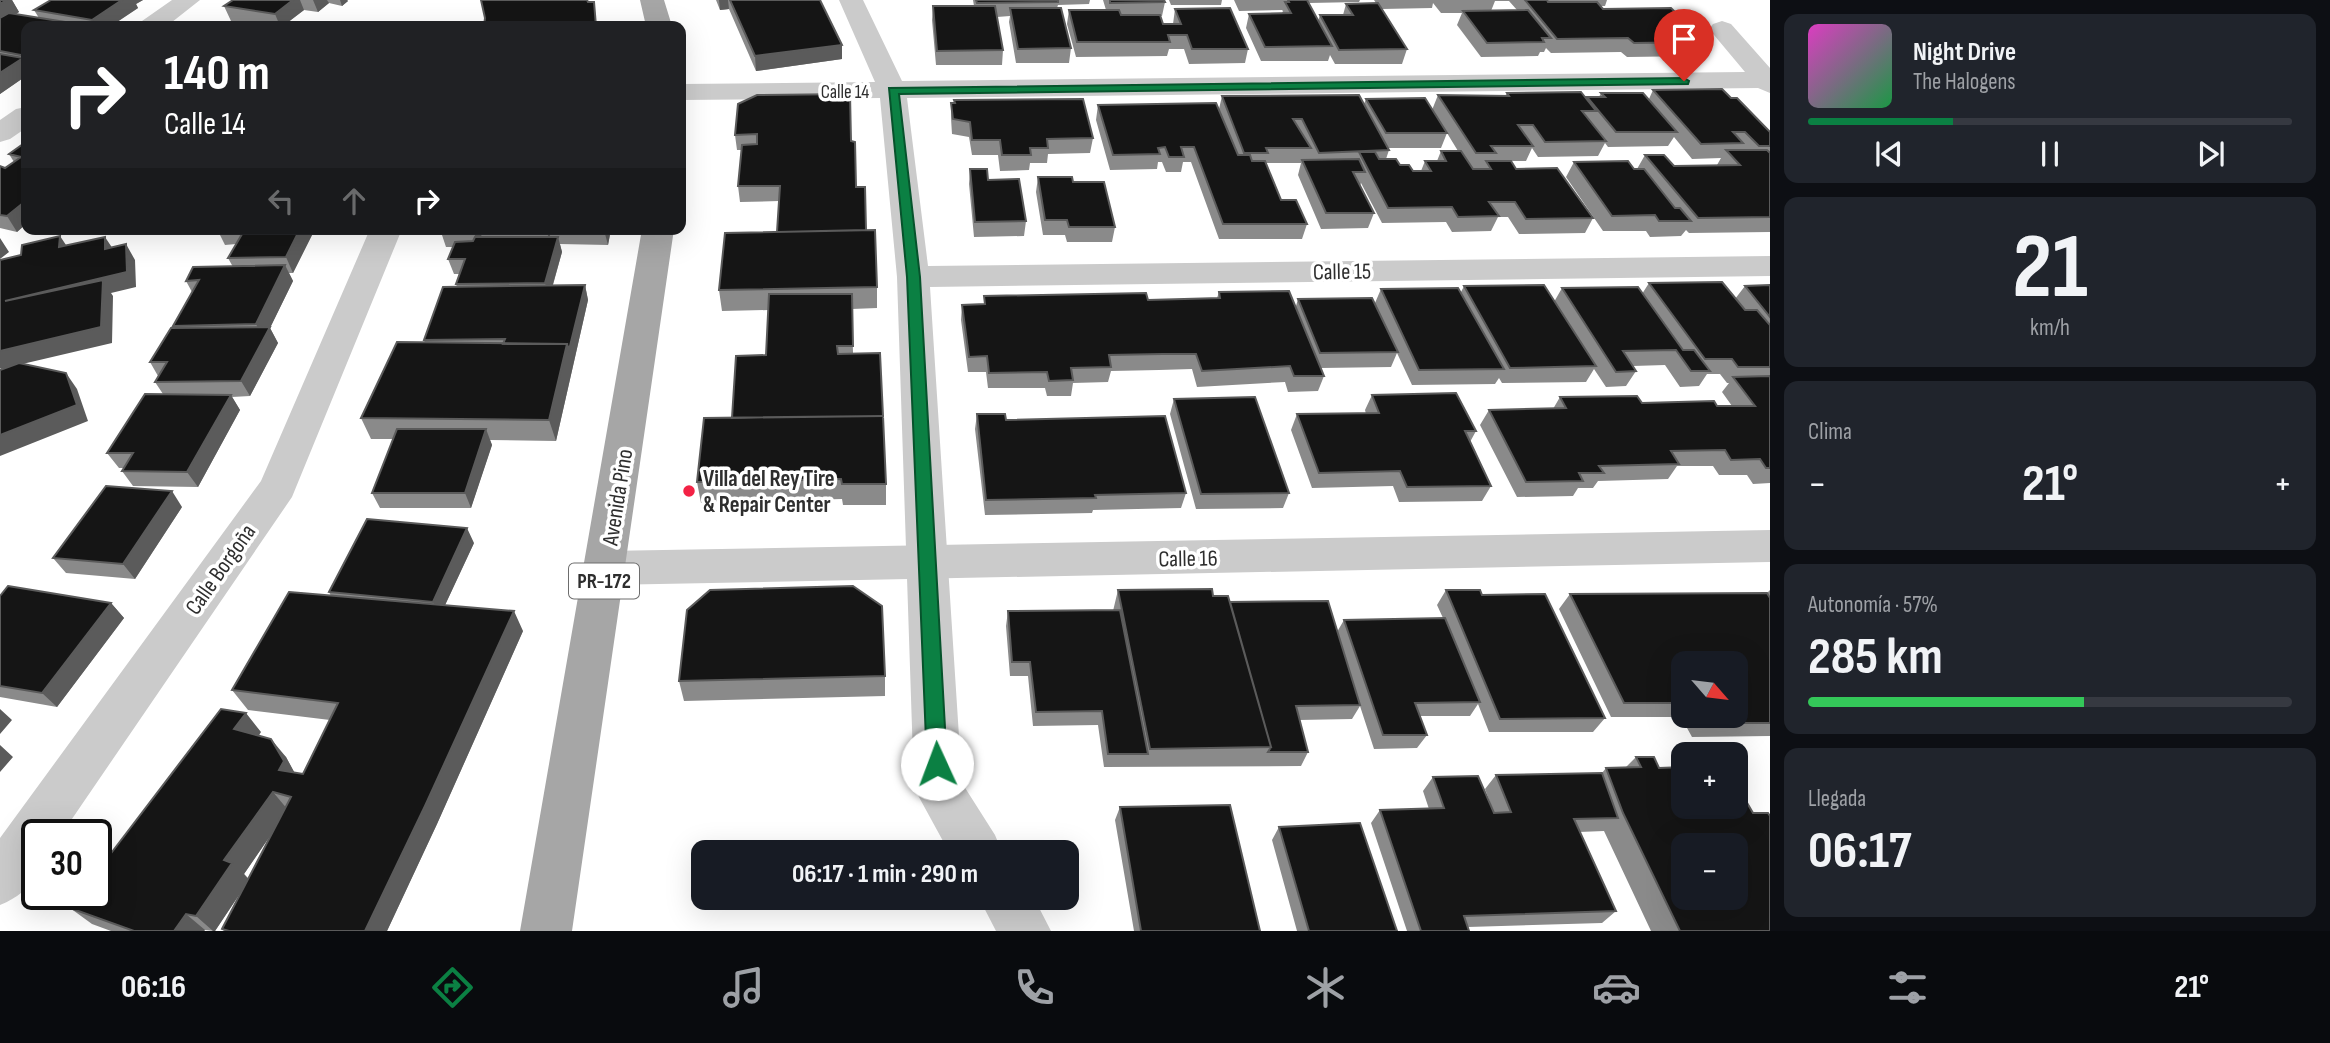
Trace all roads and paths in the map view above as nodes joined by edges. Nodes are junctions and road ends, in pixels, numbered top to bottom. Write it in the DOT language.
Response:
graph roads {
  1 [pos="188,0"];
  2 [pos="652,0"];
  3 [pos="851,0"];
  4 [pos="158,21"];
  5 [pos="658,21"];
  6 [pos="1723,29"];
  7 [pos="1768,83"];
  8 [pos="893,91"];
  9 [pos="686,92"];
  10 [pos="21,118"];
  11 [pos="0,133"];
  12 [pos="383,235"];
  13 [pos="657,235"];
  14 [pos="1770,266"];
  15 [pos="913,277"];
  16 [pos="1770,547"];
  17 [pos="929,563"];
  18 [pos="606,568"];
  19 [pos="970,840"];
  20 [pos="0,880"];
  21 [pos="1012,910"];
  22 [pos="546,931"];
  23 [pos="1025,931"];
  1 -- 4 [label="street"];
  2 -- 5 [label="main road"];
  3 -- 8 [label="street"];
  6 -- 7 [label="street"];
  7 -- 8 [label="street, Calle 14"];
  8 -- 9 [label="street, Calle 14"];
  8 -- 15 [label="street"];
  10 -- 11 [label="street"];
  12 -- 20 [label="street, Calle Borgoña"];
  13 -- 18 [label="main road, Avenida Pino / PR-172"];
  14 -- 15 [label="street, Calle 15"];
  15 -- 17 [label="street"];
  16 -- 17 [label="street, Calle 16"];
  17 -- 18 [label="street, Calle 16"];
  17 -- 19 [label="street"];
  18 -- 22 [label="main road, Avenida Pino / PR-172"];
  21 -- 23 [label="street"];
}
